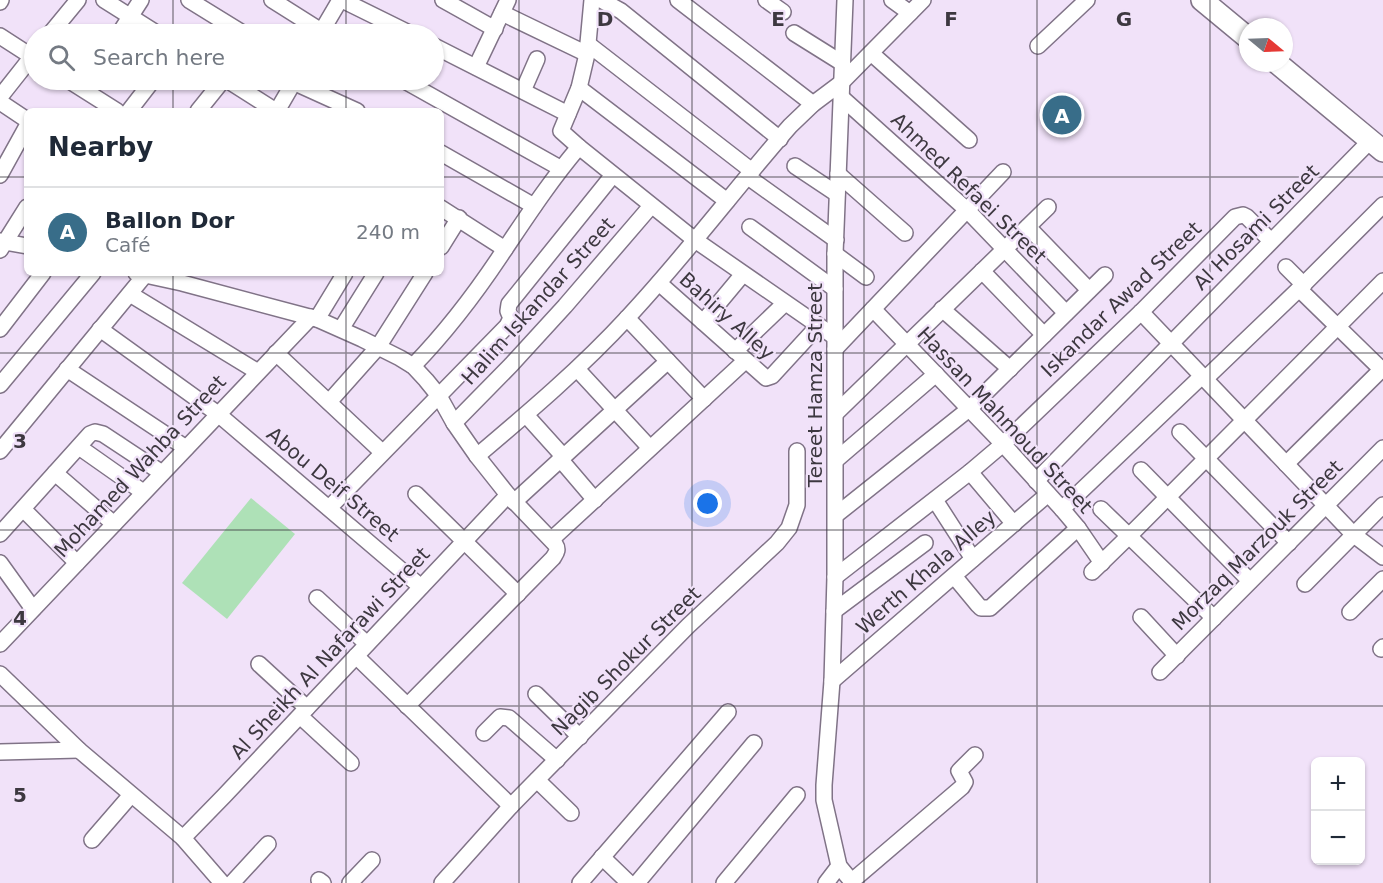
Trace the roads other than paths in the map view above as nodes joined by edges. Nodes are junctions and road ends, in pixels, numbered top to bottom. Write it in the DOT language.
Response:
graph roads {
  1 [pos="78,0"];
  2 [pos="104,0"];
  3 [pos="141,0"];
  4 [pos="189,0"];
  5 [pos="272,0"];
  6 [pos="341,0"];
  7 [pos="443,0"];
  8 [pos="678,0"];
  9 [pos="766,0"];
  10 [pos="831,0"];
  11 [pos="892,0"];
  12 [pos="922,0"];
  13 [pos="1086,0"];
  14 [pos="1202,0"];
  15 [pos="592,1"];
  16 [pos="845,5"];
  17 [pos="505,7"];
  18 [pos="783,12"];
  19 [pos="910,13"];
  20 [pos="130,17"];
  21 [pos="58,24"];
  22 [pos="125,24"];
  23 [pos="142,24"];
  24 [pos="228,24"];
  25 [pos="308,24"];
  26 [pos="328,24"];
  27 [pos="390,24"];
  28 [pos="495,29"];
  29 [pos="1239,31"];
  30 [pos="794,33"];
  31 [pos="0,36"];
  32 [pos="1038,46"];
  33 [pos="587,49"];
  34 [pos="24,50"];
  35 [pos="444,51"];
  36 [pos="872,53"];
  37 [pos="537,59"];
  38 [pos="842,63"];
  39 [pos="24,68"];
  40 [pos="476,68"];
  41 [pos="1288,72"];
  42 [pos="579,88"];
  43 [pos="94,90"];
  44 [pos="145,90"];
  45 [pos="216,90"];
  46 [pos="242,90"];
  47 [pos="289,90"];
  48 [pos="313,90"];
  49 [pos="421,90"];
  50 [pos="841,90"];
  51 [pos="523,91"];
  52 [pos="0,96"];
  53 [pos="0,102"];
  54 [pos="813,104"];
  55 [pos="114,108"];
  56 [pos="131,108"];
  57 [pos="201,108"];
  58 [pos="272,108"];
  59 [pos="279,108"];
  60 [pos="351,108"];
  61 [pos="568,114"];
  62 [pos="24,118"];
  63 [pos="24,131"];
  64 [pos="780,139"];
  65 [pos="969,140"];
  66 [pos="1377,146"];
  67 [pos="579,147"];
  68 [pos="444,155"];
  69 [pos="795,166"];
  70 [pos="560,168"];
  71 [pos="1003,172"];
  72 [pos="0,174"];
  73 [pos="750,174"];
  74 [pos="838,174"];
  75 [pos="613,175"];
  76 [pos="837,194"];
  77 [pos="727,201"];
  78 [pos="1383,205"];
  79 [pos="534,206"];
  80 [pos="651,206"];
  81 [pos="1048,207"];
  82 [pos="444,210"];
  83 [pos="967,210"];
  84 [pos="24,211"];
  85 [pos="459,218"];
  86 [pos="1028,226"];
  87 [pos="750,227"];
  88 [pos="905,233"];
  89 [pos="694,240"];
  90 [pos="1272,241"];
  91 [pos="444,243"];
  92 [pos="2,244"];
  93 [pos="24,246"];
  94 [pos="836,247"];
  95 [pos="505,249"];
  96 [pos="1005,249"];
  97 [pos="1286,267"];
  98 [pos="982,271"];
  99 [pos="743,274"];
  100 [pos="1105,275"];
  101 [pos="41,276"];
  102 [pos="91,276"];
  103 [pos="140,276"];
  104 [pos="162,276"];
  105 [pos="343,276"];
  106 [pos="374,276"];
  107 [pos="423,276"];
  108 [pos="866,277"];
  109 [pos="184,278"];
  110 [pos="1383,281"];
  111 [pos="658,283"];
  112 [pos="1301,287"];
  113 [pos="835,289"];
  114 [pos="1089,290"];
  115 [pos="130,294"];
  116 [pos="785,303"];
  117 [pos="873,309"];
  118 [pos="942,309"];
  119 [pos="1141,312"];
  120 [pos="1066,313"];
  121 [pos="314,318"];
  122 [pos="627,318"];
  123 [pos="703,322"];
  124 [pos="818,326"];
  125 [pos="1338,327"];
  126 [pos="0,329"];
  127 [pos="100,329"];
  128 [pos="341,329"];
  129 [pos="1044,335"];
  130 [pos="835,343"];
  131 [pos="1171,343"];
  132 [pos="906,344"];
  133 [pos="378,347"];
  134 [pos="276,352"];
  135 [pos="740,356"];
  136 [pos="668,361"];
  137 [pos="413,366"];
  138 [pos="68,369"];
  139 [pos="577,369"];
  140 [pos="1010,369"];
  141 [pos="1382,369"];
  142 [pos="258,372"];
  143 [pos="936,374"];
  144 [pos="1203,378"];
  145 [pos="0,385"];
  146 [pos="439,396"];
  147 [pos="704,399"];
  148 [pos="329,402"];
  149 [pos="614,409"];
  150 [pos="969,409"];
  151 [pos="836,413"];
  152 [pos="218,414"];
  153 [pos="526,415"];
  154 [pos="1244,420"];
  155 [pos="454,423"];
  156 [pos="1180,432"];
  157 [pos="1003,444"];
  158 [pos="79,447"];
  159 [pos="186,448"];
  160 [pos="650,448"];
  161 [pos="1383,448"];
  162 [pos="0,451"];
  163 [pos="797,451"];
  164 [pos="382,452"];
  165 [pos="477,456"];
  166 [pos="561,458"];
  167 [pos="1206,458"];
  168 [pos="836,459"];
  169 [pos="1286,464"];
  170 [pos="1142,470"];
  171 [pos="970,472"];
  172 [pos="55,473"];
  173 [pos="162,473"];
  174 [pos="1036,481"];
  175 [pos="143,492"];
  176 [pos="416,494"];
  177 [pos="1048,494"];
  178 [pos="1168,498"];
  179 [pos="511,499"];
  180 [pos="595,500"];
  181 [pos="935,500"];
  182 [pos="1383,505"];
  183 [pos="1326,506"];
  184 [pos="330,508"];
  185 [pos="22,509"];
  186 [pos="1062,509"];
  187 [pos="1101,509"];
  188 [pos="836,515"];
  189 [pos="114,524"];
  190 [pos="1014,524"];
  191 [pos="1078,528"];
  192 [pos="0,534"];
  193 [pos="1354,535"];
  194 [pos="1130,536"];
  195 [pos="552,539"];
  196 [pos="464,541"];
  197 [pos="925,543"];
  198 [pos="1289,543"];
  199 [pos="1383,557"];
  200 [pos="973,559"];
  201 [pos="0,563"];
  202 [pos="77,563"];
  203 [pos="954,576"];
  204 [pos="836,577"];
  205 [pos="1383,579"];
  206 [pos="1250,581"];
  207 [pos="1305,584"];
  208 [pos="421,586"];
  209 [pos="518,594"];
  210 [pos="317,598"];
  211 [pos="33,609"];
  212 [pos="834,611"];
  213 [pos="1350,612"];
  214 [pos="1141,617"];
  215 [pos="1214,618"];
  216 [pos="0,644"];
  217 [pos="367,644"];
  218 [pos="356,656"];
  219 [pos="1177,656"];
  220 [pos="259,664"];
  221 [pos="1160,672"];
  222 [pos="0,674"];
  223 [pos="832,681"];
  224 [pos="536,694"];
  225 [pos="407,706"];
  226 [pos="303,712"];
  227 [pos="728,712"];
  228 [pos="484,733"];
  229 [pos="580,736"];
  230 [pos="754,743"];
  231 [pos="79,750"];
  232 [pos="0,752"];
  233 [pos="975,755"];
  234 [pos="557,760"];
  235 [pos="351,763"];
  236 [pos="537,780"];
  237 [pos="131,795"];
  238 [pos="797,795"];
  239 [pos="511,806"];
  240 [pos="571,813"];
  241 [pos="183,838"];
  242 [pos="92,840"];
  243 [pos="268,844"];
  244 [pos="602,857"];
  245 [pos="372,860"];
  246 [pos="839,866"];
  247 [pos="852,882"];
  248 [pos="222,883"];
  249 [pos="232,883"];
  250 [pos="350,883"];
  251 [pos="442,883"];
  252 [pos="580,883"];
  253 [pos="629,883"];
  254 [pos="637,883"];
  255 [pos="724,883"];
  256 [pos="826,883"];
  1 -- 21 [label="street"];
  2 -- 20 [label="street"];
  3 -- 20 [label="street"];
  4 -- 24 [label="street"];
  5 -- 25 [label="street"];
  6 -- 26 [label="street"];
  6 -- 27 [label="street"];
  7 -- 28 [label="street"];
  8 -- 54 [label="street"];
  9 -- 18 [label="street"];
  10 -- 16 [label="street"];
  11 -- 19 [label="street"];
  12 -- 19 [label="street"];
  13 -- 32 [label="street"];
  14 -- 29 [label="street"];
  15 -- 33 [label="street"];
  15 -- 64 [label="street"];
  16 -- 38 [label="street, Tereet Hamza Street"];
  17 -- 28 [label="street"];
  17 -- 33 [label="street"];
  19 -- 36 [label="street"];
  20 -- 22 [label="street"];
  20 -- 23 [label="street"];
  28 -- 40 [label="street"];
  30 -- 38 [label="street"];
  31 -- 34 [label="street"];
  33 -- 42 [label="street"];
  33 -- 73 [label="street"];
  35 -- 40 [label="street"];
  36 -- 50 [label="street"];
  36 -- 65 [label="street"];
  37 -- 51 [label="street"];
  38 -- 50 [label="street, Tereet Hamza Street"];
  39 -- 52 [label="street"];
  40 -- 51 [label="street"];
  41 -- 66 [label="street"];
  42 -- 61 [label="street"];
  42 -- 77 [label="street"];
  43 -- 55 [label="street"];
  44 -- 56 [label="street"];
  45 -- 57 [label="street"];
  46 -- 58 [label="street"];
  47 -- 59 [label="street"];
  48 -- 60 [label="street"];
  49 -- 70 [label="street"];
  50 -- 54 [label="street"];
  50 -- 74 [label="street, Tereet Hamza Street"];
  50 -- 83 [label="street, Ahmed Refaei Street"];
  51 -- 61 [label="street"];
  53 -- 62 [label="street"];
  54 -- 64 [label="street"];
  61 -- 67 [label="street"];
  63 -- 72 [label="street"];
  64 -- 73 [label="street"];
  66 -- 90 [label="street, Al Hosami Street"];
  67 -- 70 [label="street"];
  67 -- 75 [label="street"];
  68 -- 79 [label="street"];
  69 -- 76 [label="street"];
  70 -- 79 [label="street"];
  71 -- 83 [label="street"];
  73 -- 77 [label="street"];
  73 -- 94 [label="street"];
  74 -- 76 [label="street, Tereet Hamza Street"];
  74 -- 88 [label="street"];
  75 -- 80 [label="street"];
  75 -- 146 [label="street"];
  76 -- 94 [label="street, Tereet Hamza Street"];
  77 -- 89 [label="street"];
  78 -- 112 [label="street"];
  79 -- 95 [label="street"];
  80 -- 89 [label="street"];
  80 -- 155 [label="street, Halim Iskandar Street"];
  81 -- 86 [label="street"];
  82 -- 85 [label="street"];
  83 -- 96 [label="street, Ahmed Refaei Street"];
  83 -- 117 [label="street"];
  84 -- 92 [label="street"];
  85 -- 91 [label="street"];
  85 -- 95 [label="street"];
  86 -- 96 [label="street"];
  86 -- 114 [label="street"];
  87 -- 113 [label="street"];
  89 -- 99 [label="street"];
  89 -- 111 [label="street"];
  90 -- 119 [label="street, Iskandar Awad Street"];
  90 -- 131 [label="street, Al Hosami Street"];
  92 -- 93 [label="street"];
  94 -- 108 [label="street"];
  94 -- 113 [label="street, Tereet Hamza Street"];
  95 -- 137 [label="street"];
  96 -- 98 [label="street"];
  96 -- 120 [label="street, Ahmed Refaei Street"];
  97 -- 112 [label="street"];
  98 -- 118 [label="street"];
  98 -- 129 [label="street"];
  99 -- 116 [label="street"];
  99 -- 123 [label="street"];
  100 -- 114 [label="street"];
  101 -- 126 [label="street"];
  102 -- 145 [label="street"];
  103 -- 115 [label="street"];
  104 -- 109 [label="street"];
  105 -- 121 [label="street, Mohamed Wahba Street"];
  106 -- 128 [label="street"];
  107 -- 133 [label="street"];
  109 -- 121 [label="street"];
  110 -- 125 [label="street"];
  111 -- 122 [label="street"];
  111 -- 123 [label="street, Bahiry Alley"];
  112 -- 125 [label="street"];
  112 -- 144 [label="street"];
  113 -- 130 [label="street, Tereet Hamza Street"];
  114 -- 120 [label="street"];
  115 -- 127 [label="street"];
  115 -- 142 [label="street"];
  116 -- 124 [label="street"];
  116 -- 135 [label="street"];
  117 -- 130 [label="street"];
  117 -- 132 [label="street, Hassan Mahmoud Street"];
  118 -- 132 [label="street"];
  118 -- 140 [label="street"];
  119 -- 131 [label="street"];
  119 -- 157 [label="street, Iskandar Awad Street"];
  120 -- 129 [label="street"];
  121 -- 128 [label="street"];
  121 -- 134 [label="street, Mohamed Wahba Street"];
  122 -- 136 [label="street"];
  122 -- 139 [label="street"];
  123 -- 135 [label="street, Bahiry Alley"];
  124 -- 130 [label="street"];
  124 -- 135 [label="street, Bahiry Alley"];
  125 -- 141 [label="street"];
  125 -- 154 [label="street"];
  127 -- 138 [label="street"];
  127 -- 152 [label="street, Abou Deif Street"];
  128 -- 133 [label="street"];
  129 -- 140 [label="street"];
  130 -- 151 [label="street, Tereet Hamza Street"];
  131 -- 144 [label="street"];
  131 -- 174 [label="street, Al Hosami Street"];
  132 -- 143 [label="street, Hassan Mahmoud Street"];
  132 -- 151 [label="street"];
  133 -- 137 [label="street"];
  133 -- 148 [label="street"];
  134 -- 142 [label="street, Mohamed Wahba Street"];
  134 -- 148 [label="street"];
  135 -- 147 [label="street"];
  136 -- 147 [label="street"];
  136 -- 149 [label="street, Al Sheikh Al Nafarawi Street"];
  137 -- 146 [label="street"];
  138 -- 159 [label="street"];
  138 -- 162 [label="street"];
  139 -- 149 [label="street"];
  139 -- 153 [label="street"];
  140 -- 150 [label="street"];
  141 -- 169 [label="street"];
  142 -- 152 [label="street, Mohamed Wahba Street"];
  143 -- 150 [label="street, Hassan Mahmoud Street"];
  143 -- 168 [label="street"];
  144 -- 154 [label="street"];
  144 -- 186 [label="street"];
  146 -- 155 [label="street"];
  146 -- 164 [label="street"];
  147 -- 160 [label="street"];
  148 -- 164 [label="street"];
  149 -- 160 [label="street"];
  149 -- 166 [label="street, Al Sheikh Al Nafarawi Street"];
  150 -- 157 [label="street, Hassan Mahmoud Street"];
  150 -- 188 [label="street"];
  151 -- 168 [label="street, Tereet Hamza Street"];
  152 -- 159 [label="street, Mohamed Wahba Street"];
  152 -- 184 [label="street, Abou Deif Street"];
  153 -- 165 [label="street"];
  153 -- 166 [label="street"];
  154 -- 167 [label="street"];
  154 -- 169 [label="street"];
  155 -- 165 [label="street"];
  156 -- 167 [label="street"];
  157 -- 171 [label="street, Iskandar Awad Street"];
  157 -- 174 [label="street, Hassan Mahmoud Street"];
  158 -- 172 [label="street"];
  158 -- 173 [label="street"];
  158 -- 175 [label="street"];
  159 -- 173 [label="street, Mohamed Wahba Street"];
  160 -- 180 [label="street"];
  161 -- 183 [label="street, Morzaq Marzouk Street"];
  163 -- 229 [label="street, Nagib Shokur Street"];
  164 -- 184 [label="street"];
  165 -- 179 [label="street"];
  166 -- 179 [label="street, Al Sheikh Al Nafarawi Street"];
  166 -- 180 [label="street"];
  167 -- 178 [label="street"];
  167 -- 198 [label="street"];
  168 -- 188 [label="street, Tereet Hamza Street"];
  169 -- 183 [label="street"];
  170 -- 178 [label="street"];
  171 -- 181 [label="street, Iskandar Awad Street"];
  171 -- 190 [label="street"];
  172 -- 185 [label="street"];
  172 -- 189 [label="street"];
  173 -- 175 [label="street, Mohamed Wahba Street"];
  174 -- 177 [label="street, Hassan Mahmoud Street"];
  175 -- 189 [label="street, Mohamed Wahba Street"];
  176 -- 196 [label="street"];
  177 -- 186 [label="street, Hassan Mahmoud Street"];
  177 -- 190 [label="street, Werth Khala Alley"];
  178 -- 194 [label="street"];
  178 -- 206 [label="street"];
  179 -- 195 [label="street"];
  179 -- 196 [label="street, Al Sheikh Al Nafarawi Street"];
  180 -- 195 [label="street"];
  181 -- 200 [label="street"];
  181 -- 204 [label="street, Iskandar Awad Street"];
  182 -- 193 [label="street"];
  183 -- 193 [label="street"];
  183 -- 198 [label="street, Morzaq Marzouk Street"];
  184 -- 208 [label="street, Abou Deif Street"];
  185 -- 192 [label="street"];
  185 -- 202 [label="street"];
  186 -- 191 [label="street, Hassan Mahmoud Street"];
  187 -- 194 [label="street"];
  188 -- 204 [label="street, Tereet Hamza Street"];
  189 -- 202 [label="street, Mohamed Wahba Street"];
  190 -- 200 [label="street, Werth Khala Alley"];
  191 -- 194 [label="street, Hassan Mahmoud Street"];
  191 -- 203 [label="street"];
  193 -- 199 [label="street"];
  193 -- 207 [label="street"];
  194 -- 215 [label="street"];
  195 -- 209 [label="street"];
  196 -- 208 [label="street, Al Sheikh Al Nafarawi Street"];
  196 -- 209 [label="street"];
  197 -- 212 [label="street"];
  198 -- 206 [label="street, Morzaq Marzouk Street"];
  200 -- 203 [label="street, Werth Khala Alley"];
  201 -- 211 [label="street"];
  202 -- 211 [label="street, Mohamed Wahba Street"];
  203 -- 223 [label="street, Werth Khala Alley"];
  204 -- 212 [label="street, Tereet Hamza Street"];
  205 -- 213 [label="street"];
  206 -- 215 [label="street, Morzaq Marzouk Street"];
  208 -- 217 [label="street, Al Sheikh Al Nafarawi Street"];
  209 -- 225 [label="street"];
  210 -- 217 [label="street"];
  211 -- 216 [label="street, Mohamed Wahba Street"];
  212 -- 223 [label="street, Tereet Hamza Street"];
  214 -- 219 [label="street"];
  215 -- 219 [label="street, Morzaq Marzouk Street"];
  217 -- 218 [label="street, Al Sheikh Al Nafarawi Street"];
  218 -- 225 [label="street"];
  218 -- 226 [label="street, Al Sheikh Al Nafarawi Street"];
  219 -- 221 [label="street, Morzaq Marzouk Street"];
  220 -- 226 [label="street"];
  222 -- 231 [label="street"];
  223 -- 246 [label="street, Tereet Hamza Street"];
  224 -- 229 [label="street"];
  225 -- 239 [label="street"];
  226 -- 235 [label="street"];
  226 -- 241 [label="street, Al Sheikh Al Nafarawi Street"];
  227 -- 244 [label="street"];
  228 -- 234 [label="street"];
  229 -- 234 [label="street, Nagib Shokur Street"];
  230 -- 254 [label="street"];
  231 -- 232 [label="street"];
  231 -- 237 [label="street"];
  233 -- 247 [label="street"];
  234 -- 236 [label="street, Nagib Shokur Street"];
  236 -- 239 [label="street, Nagib Shokur Street"];
  236 -- 240 [label="street"];
  237 -- 241 [label="street"];
  237 -- 242 [label="street"];
  238 -- 255 [label="street"];
  239 -- 251 [label="street, Nagib Shokur Street"];
  241 -- 248 [label="street"];
  243 -- 249 [label="street"];
  244 -- 252 [label="street"];
  244 -- 253 [label="street"];
  245 -- 250 [label="street"];
  246 -- 247 [label="street"];
  246 -- 256 [label="street"];
}
